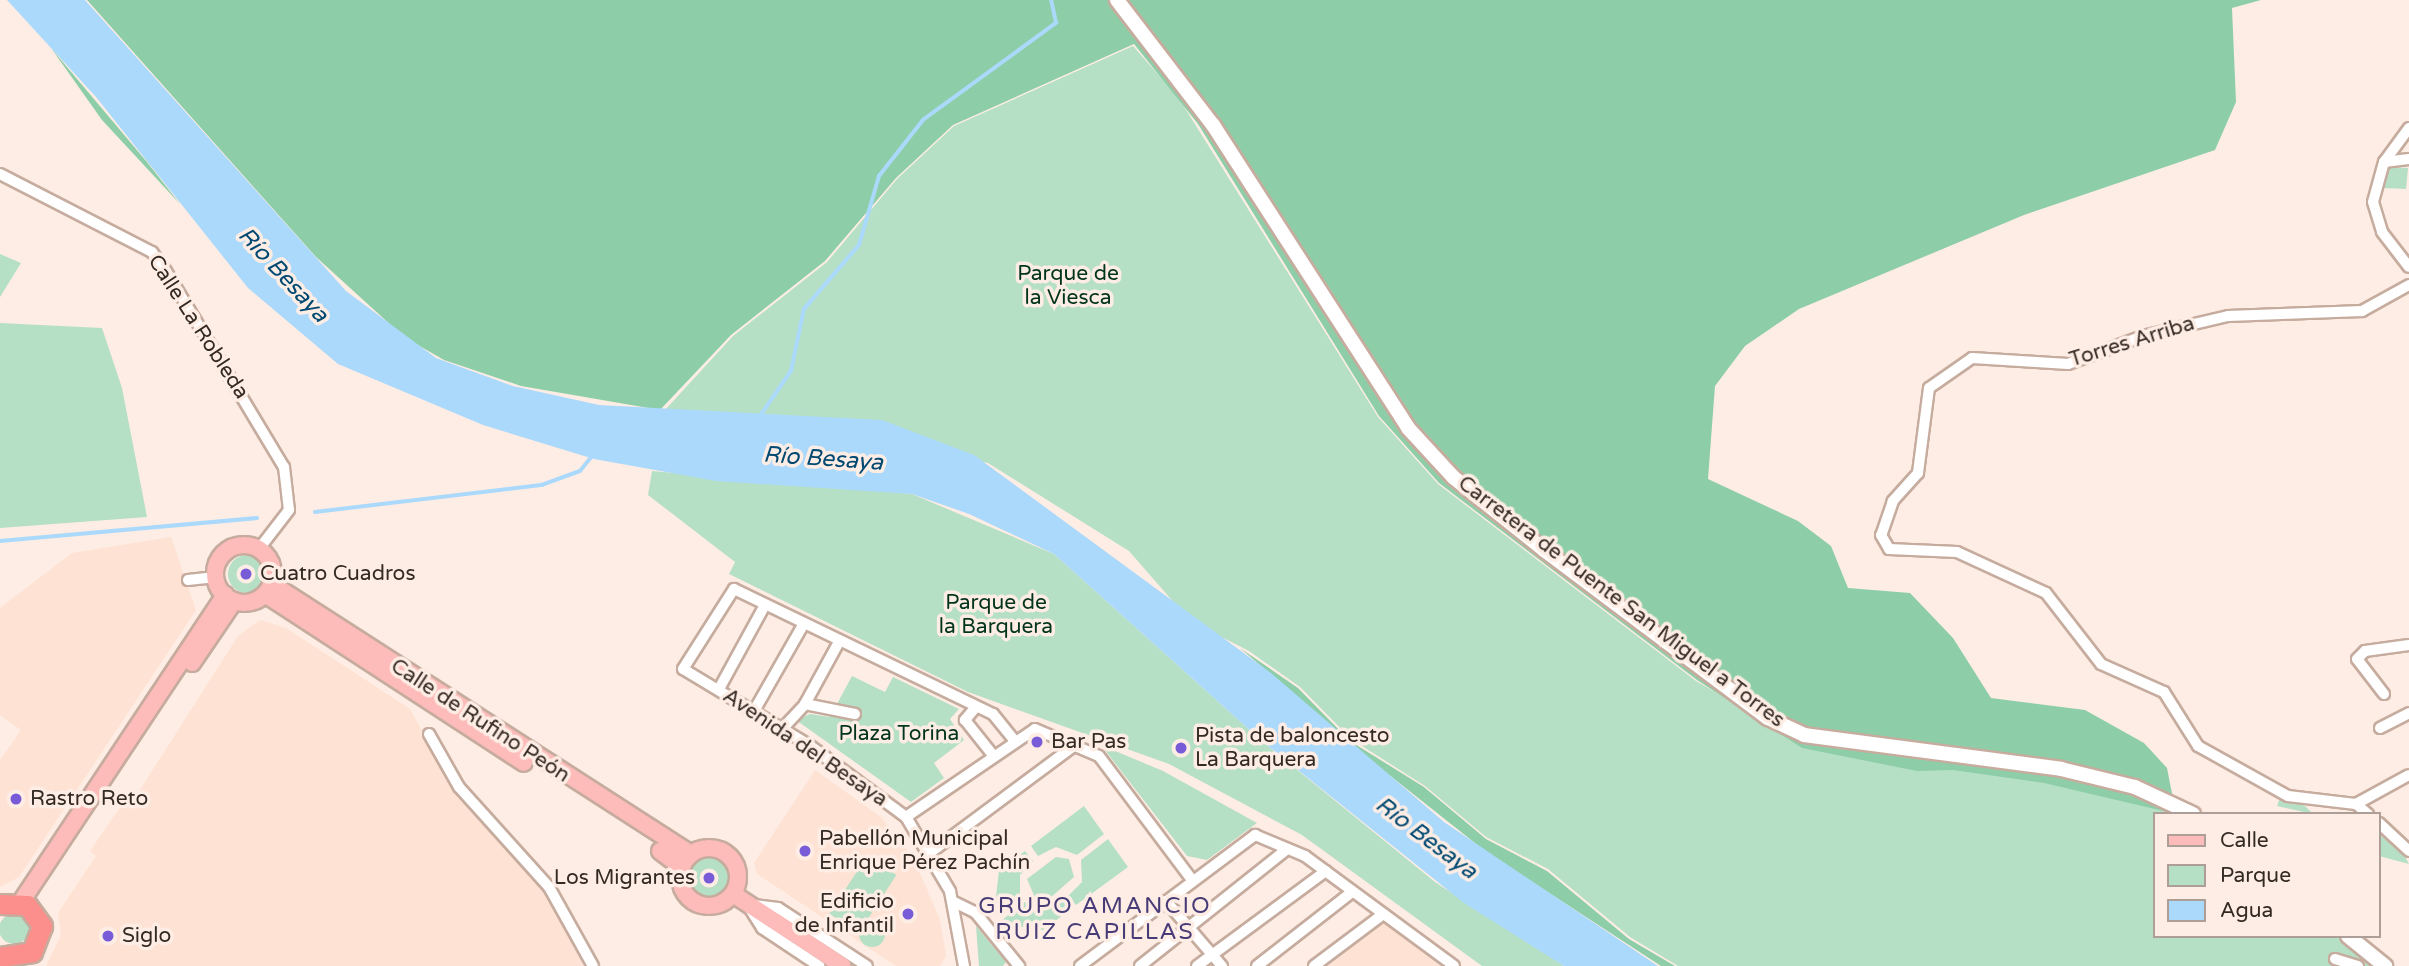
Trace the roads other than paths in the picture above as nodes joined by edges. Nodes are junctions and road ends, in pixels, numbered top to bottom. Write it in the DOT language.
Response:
graph roads {
  1 [pos="1117,0"];
  2 [pos="2409,128"];
  3 [pos="2409,159"];
  4 [pos="2384,162"];
  5 [pos="0,174"];
  6 [pos="2409,267"];
  7 [pos="2409,285"];
  8 [pos="259,549"];
  9 [pos="216,578"];
  10 [pos="188,580"];
  11 [pos="269,589"];
  12 [pos="229,598"];
  13 [pos="765,605"];
  14 [pos="803,625"];
  15 [pos="839,642"];
  16 [pos="2409,645"];
  17 [pos="719,689"];
  18 [pos="2384,694"];
  19 [pos="805,704"];
  20 [pos="975,708"];
  21 [pos="754,711"];
  22 [pos="2409,713"];
  23 [pos="855,714"];
  24 [pos="783,728"];
  25 [pos="2379,728"];
  26 [pos="429,734"];
  27 [pos="1013,739"];
  28 [pos="1075,746"];
  29 [pos="992,754"];
  30 [pos="2409,775"];
  31 [pos="2356,804"];
  32 [pos="2189,812"];
  33 [pos="2366,812"];
  34 [pos="906,817"];
  35 [pos="2381,825"];
  36 [pos="1287,849"];
  37 [pos="2409,851"];
  38 [pos="931,852"];
  39 [pos="686,861"];
  40 [pos="1326,871"];
  41 [pos="1192,880"];
  42 [pos="1352,892"];
  43 [pos="733,894"];
  44 [pos="952,901"];
  45 [pos="1166,901"];
  46 [pos="0,904"];
  47 [pos="748,904"];
  48 [pos="27,906"];
  49 [pos="1382,915"];
  50 [pos="1188,931"];
  51 [pos="2350,938"];
  52 [pos="1210,956"];
  53 [pos="2335,959"];
  54 [pos="15,960"];
  55 [pos="963,965"];
  56 [pos="593,966"];
  57 [pos="819,966"];
  58 [pos="842,966"];
  59 [pos="867,966"];
  60 [pos="1019,966"];
  61 [pos="1080,966"];
  62 [pos="1140,966"];
  63 [pos="1197,966"];
  64 [pos="1223,966"];
  65 [pos="1257,966"];
  66 [pos="1314,966"];
  67 [pos="1454,966"];
  68 [pos="2358,966"];
  69 [pos="2385,966"];
  1 -- 32 [label="street, Carretera de Puente San Miguel a Torres"];
  2 -- 4 [label="street"];
  3 -- 4 [label="street"];
  4 -- 6 [label="street"];
  5 -- 8 [label="street, Calle La Robleda"];
  7 -- 31 [label="street, Torres Arriba"];
  8 -- 9 [label="main road"];
  8 -- 11 [label="main road"];
  9 -- 10 [label="street"];
  9 -- 12 [label="main road"];
  11 -- 12 [label="main road"];
  11 -- 39 [label="main road, Calle de Rufino Peón"];
  12 -- 48 [label="main road"];
  13 -- 14 [label="street"];
  13 -- 17 [label="street"];
  13 -- 17 [label="street, Avenida del Besaya"];
  14 -- 15 [label="street"];
  14 -- 21 [label="street"];
  15 -- 19 [label="street"];
  15 -- 20 [label="street"];
  16 -- 18 [label="street"];
  17 -- 21 [label="street, Avenida del Besaya"];
  19 -- 23 [label="street"];
  19 -- 24 [label="street"];
  20 -- 27 [label="street"];
  20 -- 29 [label="street"];
  21 -- 24 [label="street, Avenida del Besaya"];
  22 -- 25 [label="street"];
  24 -- 34 [label="street, Avenida del Besaya"];
  26 -- 56 [label="street"];
  27 -- 28 [label="street"];
  27 -- 29 [label="street"];
  28 -- 38 [label="street"];
  28 -- 41 [label="street"];
  29 -- 34 [label="street"];
  30 -- 31 [label="street"];
  31 -- 33 [label="street"];
  34 -- 38 [label="street, Avenida del Besaya"];
  35 -- 37 [label="street"];
  36 -- 40 [label="street"];
  36 -- 41 [label="street"];
  36 -- 50 [label="street"];
  38 -- 44 [label="street, Avenida del Besaya"];
  39 -- 43 [label="main road"];
  39 -- 43 [label="main road"];
  40 -- 42 [label="street"];
  40 -- 52 [label="street"];
  41 -- 45 [label="street"];
  42 -- 49 [label="street"];
  42 -- 65 [label="street"];
  43 -- 47 [label="main road"];
  44 -- 55 [label="street, Avenida del Besaya"];
  44 -- 60 [label="street"];
  45 -- 50 [label="street"];
  45 -- 61 [label="street"];
  46 -- 48 [label="highway"];
  47 -- 57 [label="street"];
  47 -- 58 [label="main road"];
  47 -- 59 [label="street"];
  48 -- 54 [label="highway"];
  49 -- 66 [label="street"];
  49 -- 67 [label="street"];
  50 -- 52 [label="street"];
  50 -- 62 [label="street"];
  51 -- 69 [label="street"];
  52 -- 63 [label="street"];
  52 -- 64 [label="street"];
  53 -- 68 [label="street"];
}
